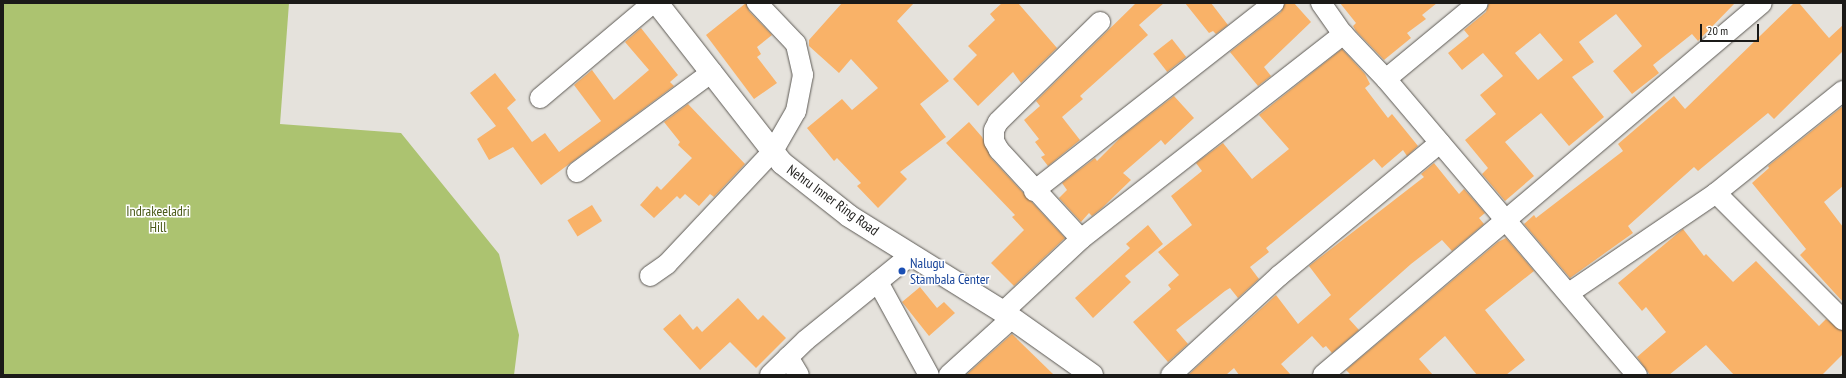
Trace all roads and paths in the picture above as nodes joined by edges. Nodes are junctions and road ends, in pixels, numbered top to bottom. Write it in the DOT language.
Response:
graph roads {
  1 [pos="653,3"];
  2 [pos="657,3"];
  3 [pos="757,3"];
  4 [pos="1274,3"];
  5 [pos="1478,3"];
  6 [pos="1762,3"];
  7 [pos="1329,6"];
  8 [pos="1100,22"];
  9 [pos="1343,34"];
  10 [pos="712,72"];
  11 [pos="1386,79"];
  12 [pos="1843,91"];
  13 [pos="540,98"];
  14 [pos="1440,142"];
  15 [pos="773,151"];
  16 [pos="577,172"];
  17 [pos="1034,191"];
  18 [pos="1716,193"];
  19 [pos="1507,222"];
  20 [pos="1081,239"];
  21 [pos="911,254"];
  22 [pos="650,276"];
  23 [pos="878,282"];
  24 [pos="1569,293"];
  25 [pos="1008,315"];
  26 [pos="1843,320"];
  27 [pos="788,357"];
  28 [pos="770,375"];
  29 [pos="799,375"];
  30 [pos="929,375"];
  31 [pos="949,375"];
  32 [pos="1092,375"];
  33 [pos="1171,375"];
  34 [pos="1323,375"];
  35 [pos="1637,375"];
  1 -- 13 [label="street"];
  2 -- 10 [label="street, Nehru Inner Ring Road"];
  3 -- 15 [label="street"];
  4 -- 17 [label="street"];
  5 -- 11 [label="street"];
  6 -- 19 [label="street"];
  7 -- 9 [label="street"];
  8 -- 17 [label="street"];
  9 -- 11 [label="street"];
  9 -- 20 [label="street"];
  10 -- 15 [label="street, Nehru Inner Ring Road"];
  10 -- 16 [label="street"];
  11 -- 14 [label="street"];
  12 -- 18 [label="street"];
  14 -- 19 [label="street"];
  14 -- 33 [label="street"];
  15 -- 21 [label="street, Nehru Inner Ring Road"];
  15 -- 22 [label="street"];
  17 -- 20 [label="street"];
  18 -- 24 [label="street"];
  18 -- 26 [label="street"];
  19 -- 24 [label="street"];
  19 -- 34 [label="street"];
  20 -- 25 [label="street"];
  21 -- 23 [label="street"];
  21 -- 25 [label="street, Nehru Inner Ring Road"];
  23 -- 27 [label="street"];
  23 -- 30 [label="street"];
  24 -- 35 [label="street"];
  25 -- 31 [label="street"];
  25 -- 32 [label="street, Nehru Inner Ring Road"];
  27 -- 28 [label="street"];
  27 -- 29 [label="street"];
}
